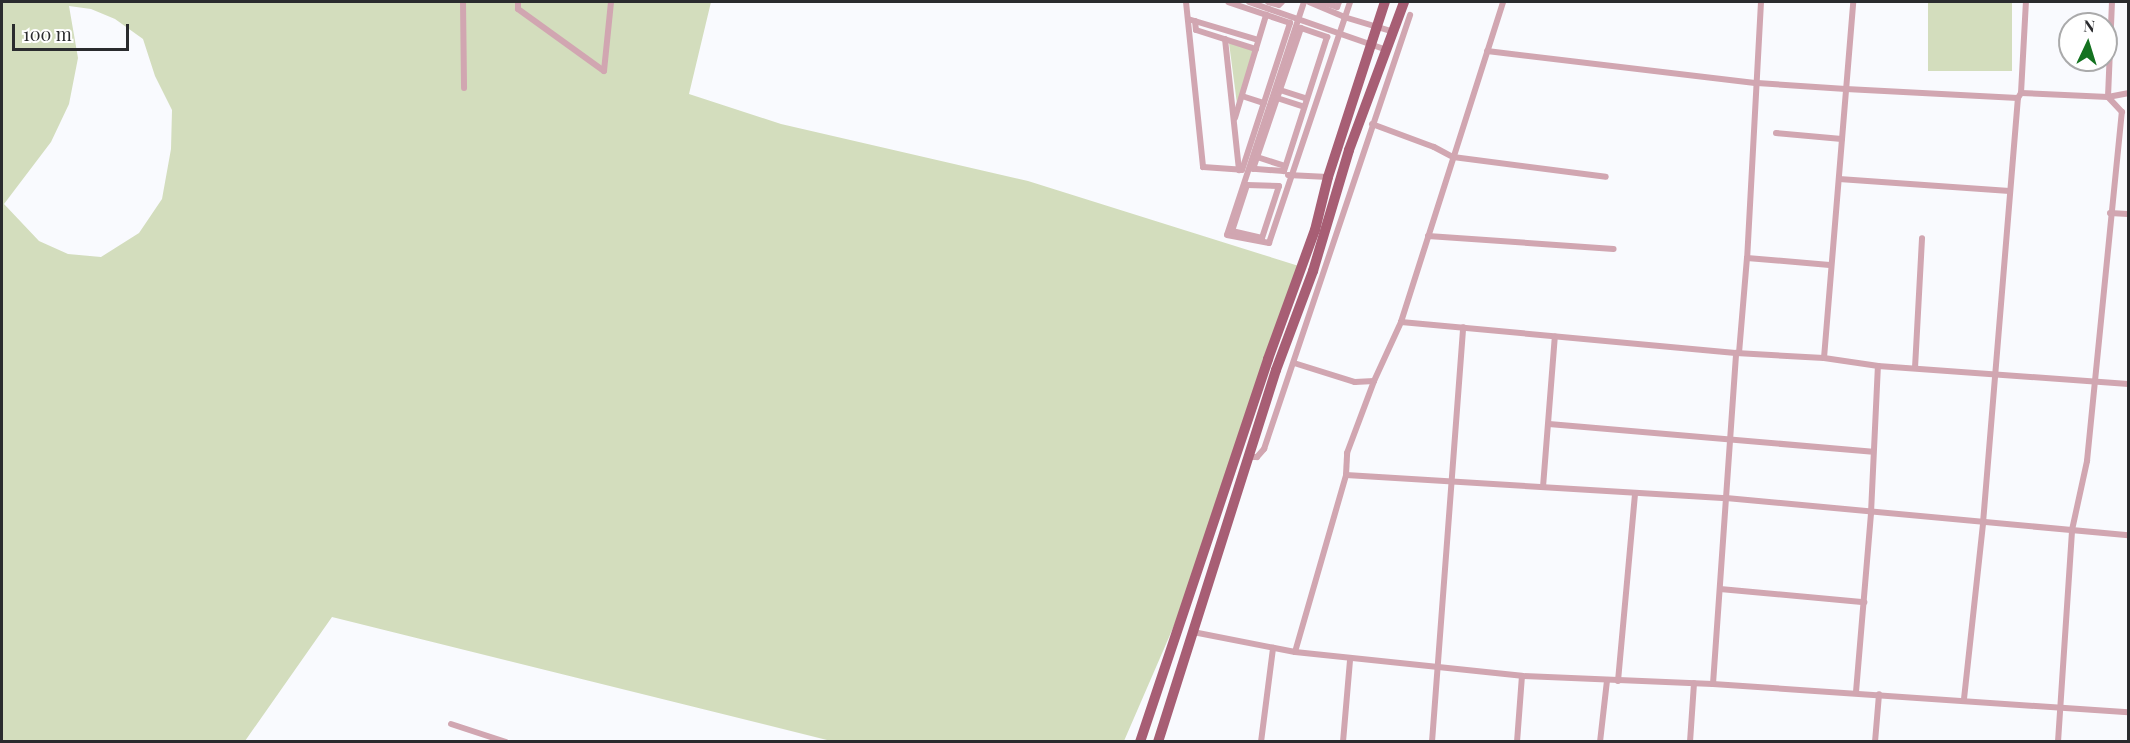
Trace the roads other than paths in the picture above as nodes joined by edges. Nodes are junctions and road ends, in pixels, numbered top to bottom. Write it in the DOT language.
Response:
graph roads {
  1 [pos="463,2"];
  2 [pos="518,2"];
  3 [pos="611,2"];
  4 [pos="1184,2"];
  5 [pos="1228,2"];
  6 [pos="1249,2"];
  7 [pos="1268,2"];
  8 [pos="1282,2"];
  9 [pos="1304,2"];
  10 [pos="1309,2"];
  11 [pos="1321,2"];
  12 [pos="1339,2"];
  13 [pos="1350,2"];
  14 [pos="1385,2"];
  15 [pos="1404,2"];
  16 [pos="1503,2"];
  17 [pos="1761,2"];
  18 [pos="1853,2"];
  19 [pos="2026,2"];
  20 [pos="2112,2"];
  21 [pos="1266,15"];
  22 [pos="1410,15"];
  23 [pos="1297,18"];
  24 [pos="1344,18"];
  25 [pos="1191,20"];
  26 [pos="1377,27"];
  27 [pos="1339,32"];
  28 [pos="1394,32"];
  29 [pos="1226,39"];
  30 [pos="1258,40"];
  31 [pos="1371,45"];
  32 [pos="1256,49"];
  33 [pos="1387,51"];
  34 [pos="1487,51"];
  35 [pos="1757,83"];
  36 [pos="464,88"];
  37 [pos="1846,89"];
  38 [pos="1280,90"];
  39 [pos="2128,93"];
  40 [pos="1242,96"];
  41 [pos="2020,96"];
  42 [pos="2108,97"];
  43 [pos="1277,98"];
  44 [pos="1307,99"];
  45 [pos="1264,102"];
  46 [pos="1304,107"];
  47 [pos="1234,120"];
  48 [pos="1372,124"];
  49 [pos="1776,133"];
  50 [pos="1842,139"];
  51 [pos="1257,157"];
  52 [pos="1453,157"];
  53 [pos="1285,166"];
  54 [pos="1243,171"];
  55 [pos="1290,175"];
  56 [pos="1328,177"];
  57 [pos="1606,177"];
  58 [pos="1839,179"];
  59 [pos="1248,185"];
  60 [pos="2010,191"];
  61 [pos="2110,213"];
  62 [pos="2128,214"];
  63 [pos="1428,236"];
  64 [pos="1922,238"];
  65 [pos="1614,249"];
  66 [pos="1748,258"];
  67 [pos="1830,265"];
  68 [pos="1401,322"];
  69 [pos="1462,327"];
  70 [pos="1555,336"];
  71 [pos="1738,353"];
  72 [pos="1824,358"];
  73 [pos="1294,363"];
  74 [pos="1878,366"];
  75 [pos="1915,368"];
  76 [pos="1994,375"];
  77 [pos="1374,381"];
  78 [pos="2094,382"];
  79 [pos="2128,384"];
  80 [pos="1549,424"];
  81 [pos="1730,440"];
  82 [pos="1874,452"];
  83 [pos="1248,457"];
  84 [pos="1346,475"];
  85 [pos="1453,482"];
  86 [pos="1543,487"];
  87 [pos="1635,494"];
  88 [pos="1726,498"];
  89 [pos="1871,513"];
  90 [pos="1983,523"];
  91 [pos="2072,530"];
  92 [pos="2128,535"];
  93 [pos="1720,589"];
  94 [pos="1864,602"];
  95 [pos="1193,632"];
  96 [pos="1273,648"];
  97 [pos="1295,652"];
  98 [pos="1350,660"];
  99 [pos="1439,668"];
  100 [pos="1522,676"];
  101 [pos="1607,681"];
  102 [pos="1618,681"];
  103 [pos="1694,683"];
  104 [pos="1713,684"];
  105 [pos="1856,692"];
  106 [pos="1879,694"];
  107 [pos="1964,699"];
  108 [pos="2060,708"];
  109 [pos="2128,712"];
  110 [pos="451,724"];
  111 [pos="506,741"];
  112 [pos="1140,741"];
  113 [pos="1158,741"];
  114 [pos="1261,741"];
  115 [pos="1343,741"];
  116 [pos="1432,741"];
  117 [pos="1517,741"];
  118 [pos="1600,741"];
  119 [pos="1690,741"];
  120 [pos="1875,741"];
  121 [pos="2058,741"];
  1 -- 36 [label="street"];
  2 -- 3 [label="street"];
  4 -- 25 [label="street"];
  4 -- 54 [label="street"];
  5 -- 21 [label="street"];
  6 -- 23 [label="street"];
  7 -- 8 [label="street"];
  9 -- 23 [label="street"];
  10 -- 24 [label="street"];
  11 -- 12 [label="street"];
  13 -- 24 [label="street"];
  14 -- 26 [label="main road"];
  15 -- 28 [label="main road"];
  16 -- 34 [label="street"];
  17 -- 35 [label="street"];
  18 -- 37 [label="street"];
  19 -- 41 [label="street"];
  20 -- 42 [label="street"];
  21 -- 30 [label="street"];
  21 -- 45 [label="street"];
  22 -- 48 [label="street"];
  23 -- 27 [label="street"];
  23 -- 54 [label="street"];
  24 -- 26 [label="street"];
  24 -- 27 [label="street"];
  25 -- 29 [label="street"];
  25 -- 30 [label="street"];
  25 -- 54 [label="street"];
  26 -- 28 [label="street"];
  26 -- 31 [label="main road"];
  27 -- 31 [label="street"];
  27 -- 55 [label="street"];
  28 -- 33 [label="main road"];
  29 -- 32 [label="street"];
  29 -- 47 [label="street"];
  30 -- 32 [label="street"];
  31 -- 33 [label="street"];
  31 -- 56 [label="main road"];
  32 -- 40 [label="street"];
  33 -- 83 [label="main road"];
  34 -- 35 [label="street"];
  34 -- 52 [label="street"];
  35 -- 37 [label="street"];
  35 -- 66 [label="street"];
  37 -- 41 [label="street"];
  37 -- 50 [label="street"];
  38 -- 43 [label="street"];
  38 -- 44 [label="street"];
  38 -- 44 [label="street"];
  39 -- 42 [label="street"];
  40 -- 45 [label="street"];
  40 -- 47 [label="street"];
  41 -- 42 [label="street"];
  41 -- 60 [label="street"];
  42 -- 61 [label="street"];
  43 -- 46 [label="street"];
  43 -- 51 [label="street"];
  44 -- 46 [label="street"];
  45 -- 54 [label="street"];
  46 -- 53 [label="street"];
  47 -- 54 [label="street"];
  48 -- 52 [label="street"];
  48 -- 73 [label="street"];
  49 -- 50 [label="street"];
  50 -- 58 [label="street"];
  51 -- 53 [label="street"];
  51 -- 53 [label="street"];
  52 -- 57 [label="street"];
  52 -- 63 [label="street"];
  54 -- 55 [label="street"];
  54 -- 55 [label="street"];
  55 -- 56 [label="street"];
  56 -- 112 [label="main road"];
  58 -- 60 [label="street"];
  58 -- 67 [label="street"];
  59 -- 59 [label="street"];
  60 -- 76 [label="street"];
  61 -- 62 [label="street"];
  61 -- 78 [label="street"];
  63 -- 65 [label="street"];
  63 -- 68 [label="street"];
  64 -- 75 [label="street"];
  66 -- 67 [label="street"];
  66 -- 71 [label="street"];
  67 -- 72 [label="street"];
  68 -- 69 [label="street"];
  68 -- 77 [label="street"];
  69 -- 70 [label="street"];
  69 -- 85 [label="street"];
  70 -- 71 [label="street"];
  70 -- 80 [label="street"];
  71 -- 72 [label="street"];
  71 -- 81 [label="street"];
  72 -- 74 [label="street"];
  73 -- 77 [label="street"];
  73 -- 83 [label="street"];
  74 -- 75 [label="street"];
  74 -- 82 [label="street"];
  75 -- 76 [label="street"];
  76 -- 78 [label="street"];
  76 -- 90 [label="street"];
  77 -- 84 [label="street"];
  78 -- 79 [label="street"];
  78 -- 91 [label="street"];
  80 -- 81 [label="street"];
  80 -- 86 [label="street"];
  81 -- 82 [label="street"];
  81 -- 88 [label="street"];
  82 -- 89 [label="street"];
  83 -- 95 [label="main road"];
  84 -- 85 [label="street"];
  84 -- 97 [label="street"];
  85 -- 86 [label="street"];
  85 -- 99 [label="street"];
  86 -- 87 [label="street"];
  87 -- 88 [label="street"];
  87 -- 102 [label="street"];
  88 -- 89 [label="street"];
  88 -- 93 [label="street"];
  89 -- 90 [label="street"];
  89 -- 94 [label="street"];
  90 -- 91 [label="street"];
  90 -- 107 [label="street"];
  91 -- 92 [label="street"];
  91 -- 108 [label="street"];
  93 -- 94 [label="street"];
  93 -- 104 [label="street"];
  94 -- 105 [label="street"];
  95 -- 96 [label="street"];
  95 -- 113 [label="main road"];
  96 -- 97 [label="street"];
  96 -- 114 [label="street"];
  97 -- 98 [label="street"];
  98 -- 99 [label="street"];
  98 -- 115 [label="street"];
  99 -- 100 [label="street"];
  99 -- 116 [label="street"];
  100 -- 101 [label="street"];
  100 -- 117 [label="street"];
  101 -- 102 [label="street"];
  101 -- 118 [label="street"];
  102 -- 103 [label="street"];
  103 -- 104 [label="street"];
  103 -- 119 [label="street"];
  104 -- 105 [label="street"];
  105 -- 106 [label="street"];
  106 -- 107 [label="street"];
  106 -- 120 [label="street"];
  107 -- 108 [label="street"];
  108 -- 109 [label="street"];
  108 -- 121 [label="street"];
  110 -- 111 [label="street"];
}
